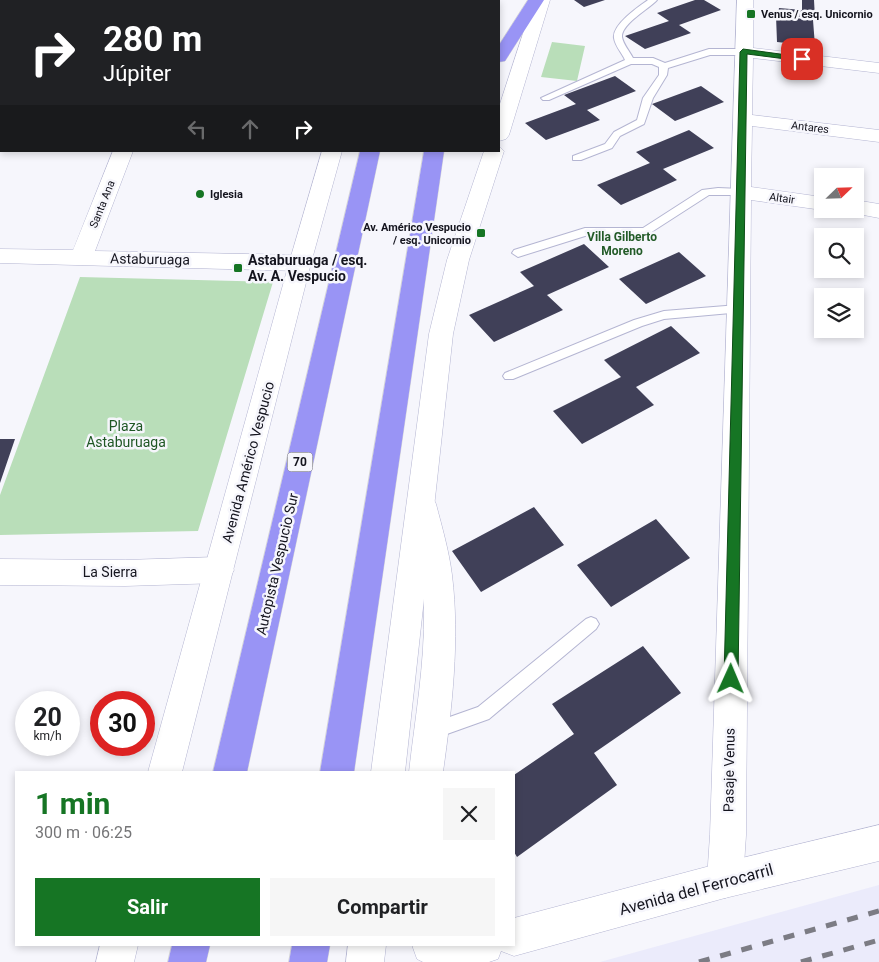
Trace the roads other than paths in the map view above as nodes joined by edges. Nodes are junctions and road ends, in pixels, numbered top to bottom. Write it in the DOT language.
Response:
graph roads {
  1 [pos="536,0"];
  2 [pos="542,0"];
  3 [pos="653,0"];
  4 [pos="745,0"];
  5 [pos="743,52"];
  6 [pos="500,56"];
  7 [pos="630,61"];
  8 [pos="664,66"];
  9 [pos="879,68"];
  10 [pos="546,98"];
  11 [pos="742,118"];
  12 [pos="500,132"];
  13 [pos="879,136"];
  14 [pos="123,152"];
  15 [pos="332,152"];
  16 [pos="370,152"];
  17 [pos="434,152"];
  18 [pos="444,152"];
  19 [pos="494,152"];
  20 [pos="577,158"];
  21 [pos="428,186"];
  22 [pos="741,192"];
  23 [pos="814,202"];
  24 [pos="864,208"];
  25 [pos="879,211"];
  26 [pos="518,253"];
  27 [pos="0,256"];
  28 [pos="81,258"];
  29 [pos="300,263"];
  30 [pos="738,309"];
  31 [pos="509,376"];
  32 [pos="420,497"];
  33 [pos="219,570"];
  34 [pos="0,572"];
  35 [pos="591,624"];
  36 [pos="430,732"];
  37 [pos="165,771"];
  38 [pos="230,771"];
  39 [pos="337,771"];
  40 [pos="388,771"];
  41 [pos="426,771"];
  42 [pos="879,843"];
  43 [pos="725,880"];
  44 [pos="515,937"];
  45 [pos="119,946"];
  46 [pos="191,946"];
  47 [pos="311,946"];
  48 [pos="368,946"];
  49 [pos="433,946"];
  50 [pos="481,946"];
  51 [pos="115,962"];
  52 [pos="187,962"];
  53 [pos="308,962"];
  54 [pos="366,962"];
  1 -- 6 [label="highway"];
  2 -- 12 [label="street"];
  3 -- 7 [label="lane"];
  4 -- 5 [label="street, Pasaje Venus"];
  5 -- 8 [label="lane"];
  5 -- 9 [label="street"];
  5 -- 11 [label="street, Pasaje Venus"];
  7 -- 8 [label="lane"];
  7 -- 10 [label="lane"];
  8 -- 20 [label="lane"];
  11 -- 13 [label="street, Antares"];
  11 -- 22 [label="street, Pasaje Venus"];
  14 -- 28 [label="street, Santa Ana"];
  15 -- 29 [label="street, Avenida Américo Vespucio"];
  16 -- 38 [label="highway, Autopista Vespucio Sur / 70"];
  17 -- 21 [label="highway"];
  18 -- 21 [label="highway"];
  19 -- 32 [label="street"];
  21 -- 39 [label="highway"];
  22 -- 23 [label="street, Altair"];
  22 -- 26 [label="lane"];
  22 -- 30 [label="street, Pasaje Venus"];
  24 -- 25 [label="street"];
  27 -- 28 [label="street, Astaburuaga"];
  28 -- 29 [label="street, Astaburuaga"];
  29 -- 33 [label="street, Avenida Américo Vespucio"];
  30 -- 31 [label="lane"];
  30 -- 43 [label="street, Pasaje Venus"];
  32 -- 36 [label="street"];
  32 -- 40 [label="street"];
  33 -- 34 [label="street, La Sierra"];
  33 -- 37 [label="street, Avenida Américo Vespucio"];
  35 -- 36 [label="lane"];
  36 -- 41 [label="street"];
  42 -- 43 [label="street, Avenida del Ferrocarril"];
  43 -- 44 [label="street, Avenida del Ferrocarril"];
  45 -- 51 [label="street"];
  46 -- 52 [label="highway"];
  47 -- 53 [label="highway"];
  48 -- 54 [label="street"];
  49 -- 50 [label="street"];
}
